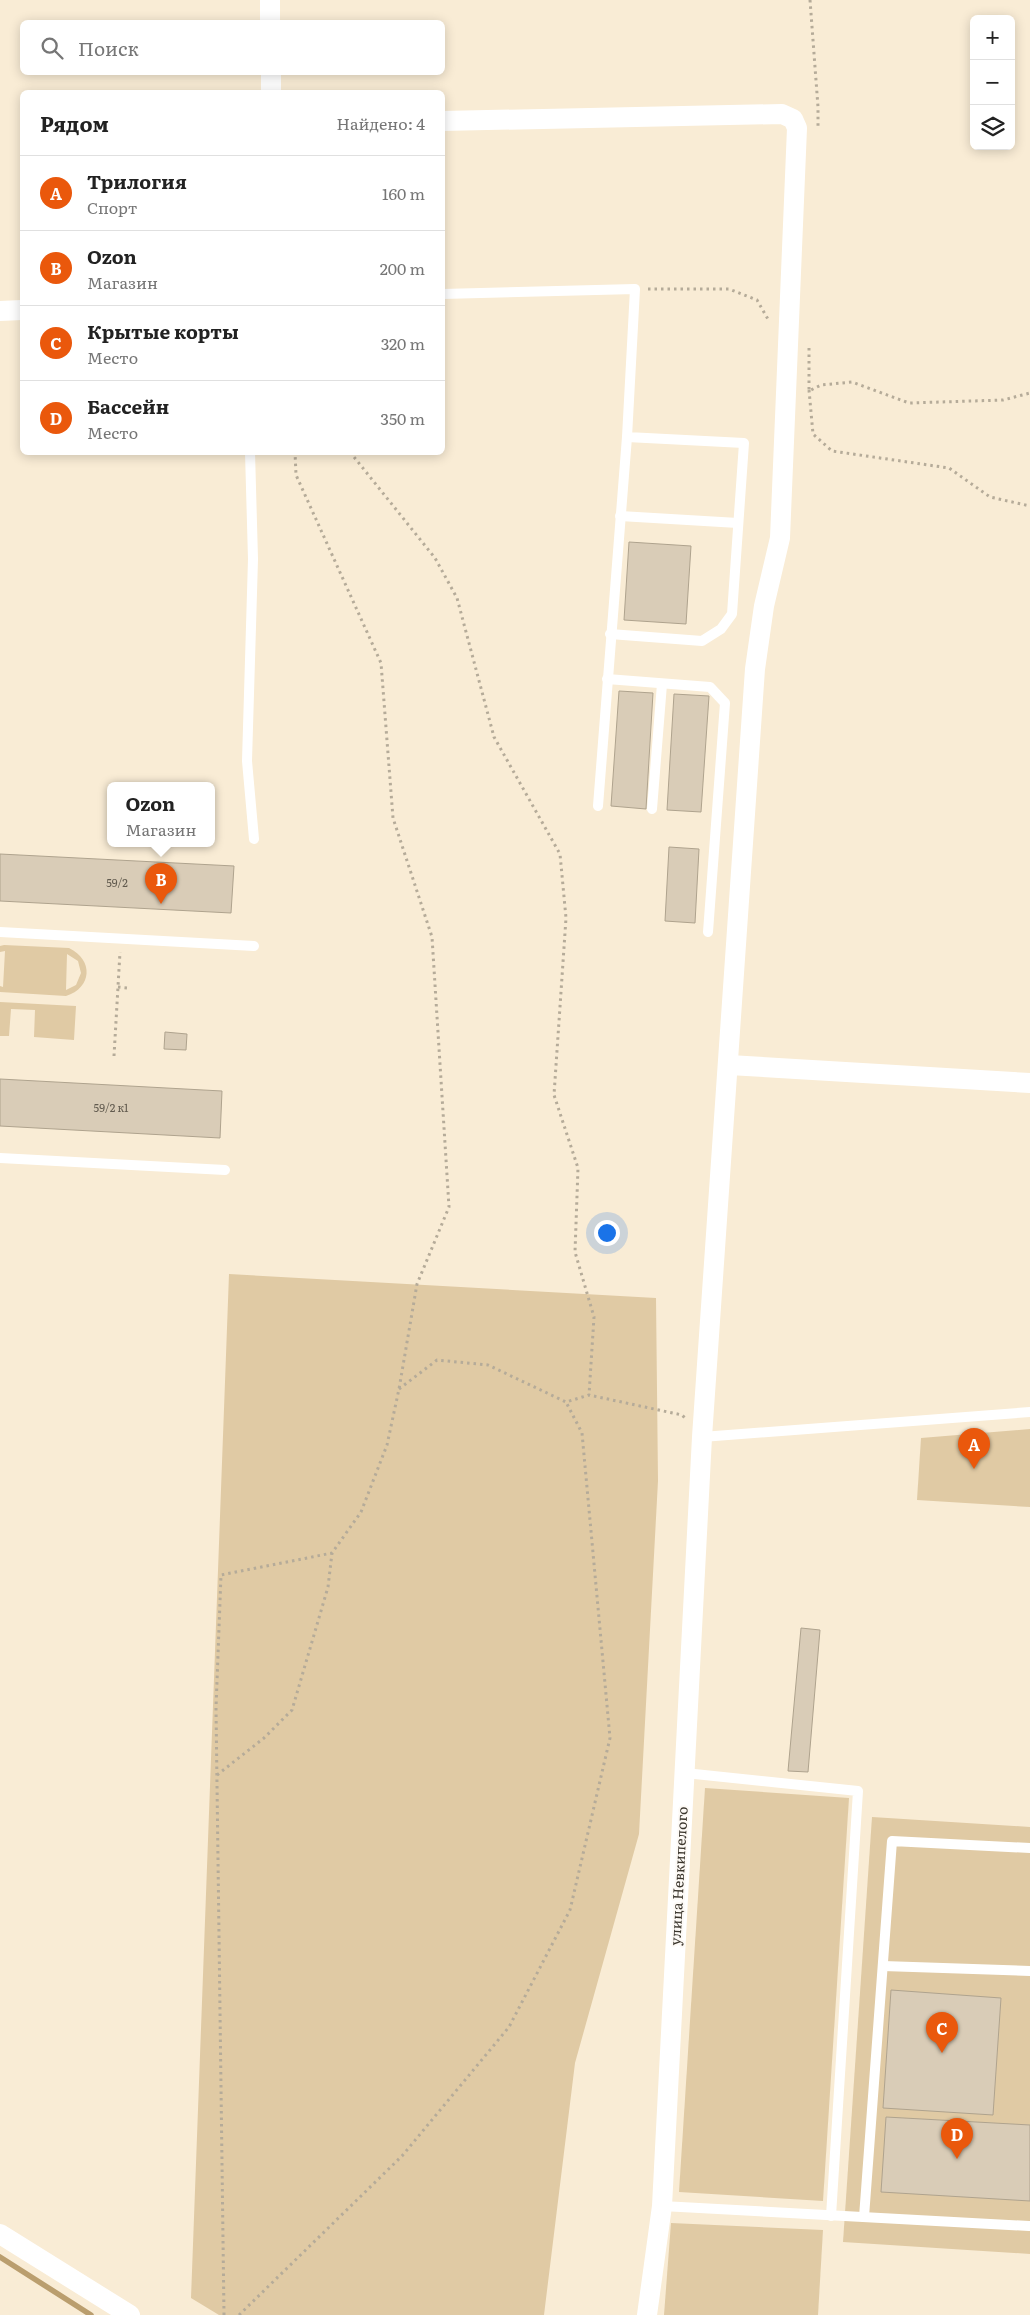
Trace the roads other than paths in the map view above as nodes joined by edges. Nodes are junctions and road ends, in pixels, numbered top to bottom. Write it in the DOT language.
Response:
graph roads {
  1 [pos="270,0"];
  2 [pos="270,20"];
  3 [pos="271,75"];
  4 [pos="271,90"];
  5 [pos="445,120"];
  6 [pos="445,294"];
  7 [pos="20,310"];
  8 [pos="0,311"];
  9 [pos="627,438"];
  10 [pos="250,455"];
  11 [pos="620,516"];
  12 [pos="738,523"];
  13 [pos="610,634"];
  14 [pos="607,679"];
  15 [pos="662,684"];
  16 [pos="598,806"];
  17 [pos="652,809"];
  18 [pos="254,839"];
  19 [pos="0,932"];
  20 [pos="708,932"];
  21 [pos="254,946"];
  22 [pos="729,1065"];
  23 [pos="1030,1083"];
  24 [pos="0,1158"];
  25 [pos="225,1170"];
  26 [pos="1030,1412"];
  27 [pos="702,1437"];
  28 [pos="684,1773"];
  29 [pos="1030,1848"];
  30 [pos="883,1966"];
  31 [pos="1030,1970"];
  32 [pos="662,2206"];
  33 [pos="831,2216"];
  34 [pos="864,2217"];
  35 [pos="1029,2226"];
  36 [pos="0,2234"];
  37 [pos="130,2315"];
  38 [pos="647,2315"];
  1 -- 2 [label="street"];
  3 -- 4 [label="street"];
  5 -- 22 [label="street, улица Невкипелого"];
  6 -- 9 [label="lane"];
  7 -- 8 [label="street"];
  9 -- 11 [label="lane"];
  9 -- 12 [label="lane"];
  10 -- 18 [label="lane"];
  11 -- 12 [label="lane"];
  11 -- 13 [label="lane"];
  12 -- 13 [label="lane"];
  13 -- 14 [label="lane"];
  14 -- 15 [label="lane"];
  14 -- 16 [label="lane"];
  15 -- 17 [label="lane"];
  15 -- 20 [label="lane"];
  19 -- 21 [label="lane"];
  22 -- 23 [label="street"];
  22 -- 27 [label="street, улица Невкипелого"];
  24 -- 25 [label="lane"];
  26 -- 27 [label="lane"];
  27 -- 28 [label="street, улица Невкипелого"];
  28 -- 32 [label="street, улица Невкипелого"];
  28 -- 33 [label="lane"];
  29 -- 30 [label="lane"];
  30 -- 31 [label="lane"];
  30 -- 34 [label="lane"];
  32 -- 33 [label="lane"];
  32 -- 38 [label="street, улица Невкипелого"];
  33 -- 34 [label="lane"];
  34 -- 35 [label="lane"];
  36 -- 37 [label="street"];
}
